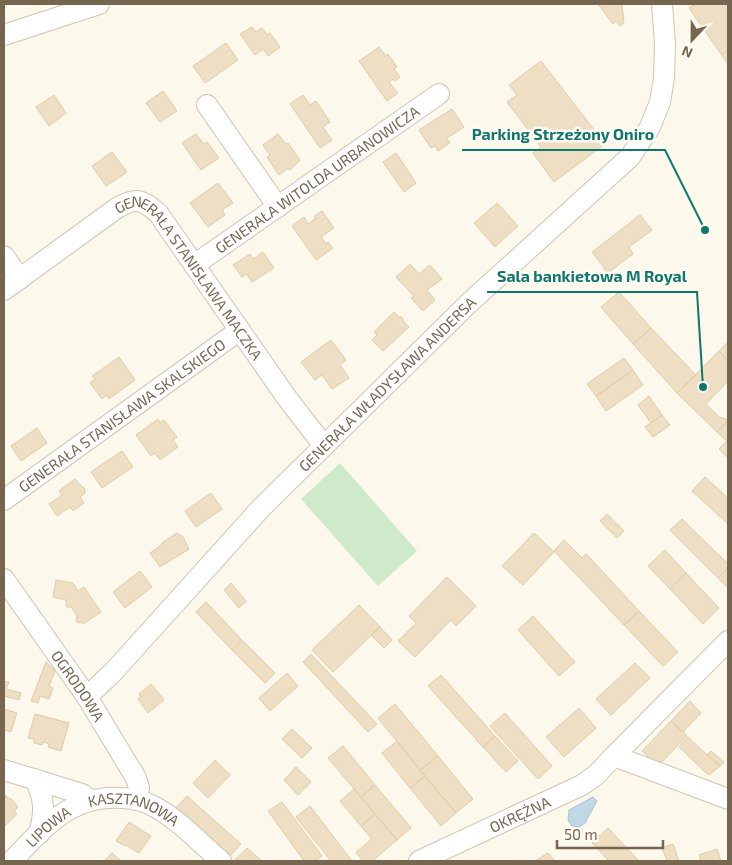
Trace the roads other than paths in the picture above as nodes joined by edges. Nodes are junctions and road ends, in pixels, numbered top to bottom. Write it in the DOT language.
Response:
graph roads {
  1 [pos="99,4"];
  2 [pos="662,4"];
  3 [pos="4,35"];
  4 [pos="439,94"];
  5 [pos="207,105"];
  6 [pos="278,207"];
  7 [pos="4,256"];
  8 [pos="194,265"];
  9 [pos="12,284"];
  10 [pos="240,330"];
  11 [pos="324,446"];
  12 [pos="4,500"];
  13 [pos="4,579"];
  14 [pos="728,641"];
  15 [pos="87,697"];
  16 [pos="614,756"];
  17 [pos="4,770"];
  18 [pos="35,779"];
  19 [pos="728,799"];
  20 [pos="90,800"];
  21 [pos="137,800"];
  22 [pos="39,834"];
  23 [pos="12,861"];
  24 [pos="221,861"];
  25 [pos="419,861"];
  1 -- 3 [label="street"];
  2 -- 11 [label="street, GENERAŁA WŁADYSŁAWA ANDERSA"];
  4 -- 6 [label="street, GENERAŁA WITOLDA URBANOWICZA"];
  5 -- 6 [label="street"];
  6 -- 8 [label="street, GENERAŁA WITOLDA URBANOWICZA"];
  7 -- 9 [label="street"];
  8 -- 9 [label="street, GENERAŁA STANISŁAWA MACZKA"];
  8 -- 10 [label="street, GENERAŁA STANISŁAWA MACZKA"];
  10 -- 11 [label="street, GENERAŁA STANISŁAWA MACZKA"];
  10 -- 12 [label="street, GENERAŁA STANISŁAWA SKALSKIEGO"];
  11 -- 15 [label="street, GENERAŁA WŁADYSŁAWA ANDERSA"];
  13 -- 15 [label="street, OGRODOWA"];
  14 -- 16 [label="street, OKRĘŻNA"];
  15 -- 21 [label="street, OGRODOWA"];
  16 -- 19 [label="street"];
  16 -- 25 [label="street, OKRĘŻNA"];
  17 -- 18 [label="street, KASZTANOWA"];
  18 -- 20 [label="street, KASZTANOWA"];
  18 -- 22 [label="street"];
  20 -- 21 [label="street, KASZTANOWA"];
  20 -- 22 [label="street, LIPOWA"];
  21 -- 24 [label="street, KASZTANOWA"];
  22 -- 23 [label="street, LIPOWA"];
}
